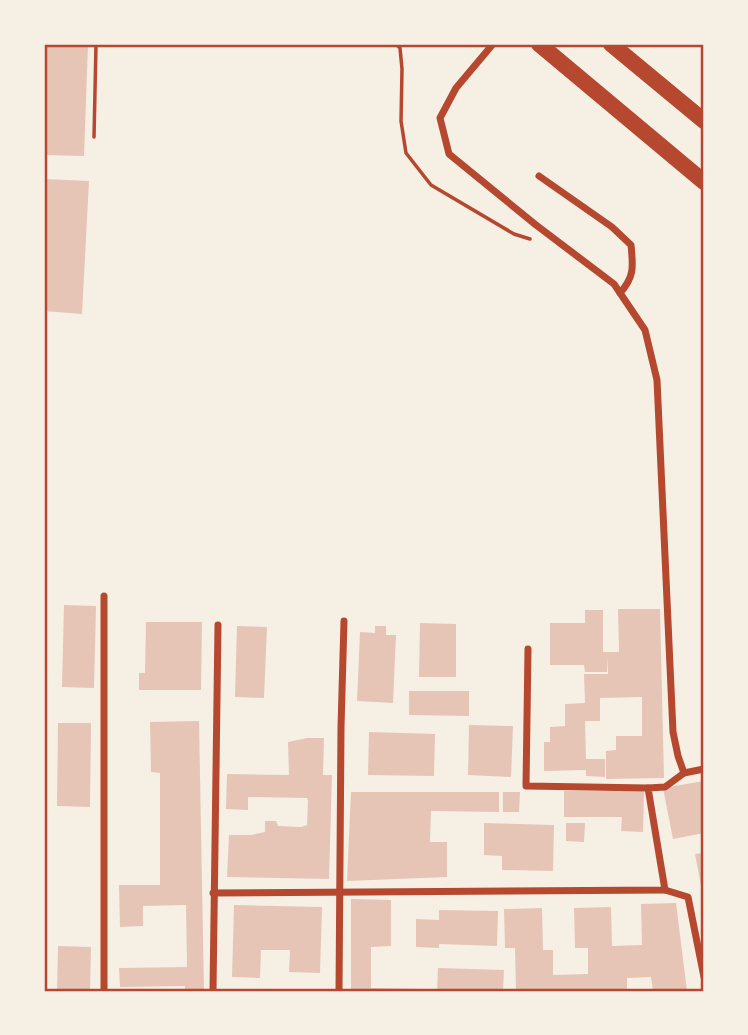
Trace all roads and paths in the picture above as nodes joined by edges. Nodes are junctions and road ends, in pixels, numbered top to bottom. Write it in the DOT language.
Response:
graph roads {
  1 [pos="96,44"];
  2 [pos="493,44"];
  3 [pos="539,44"];
  4 [pos="611,44"];
  5 [pos="704,121"];
  6 [pos="94,137"];
  7 [pos="539,176"];
  8 [pos="704,182"];
  9 [pos="620,293"];
  10 [pos="104,596"];
  11 [pos="344,621"];
  12 [pos="218,625"];
  13 [pos="528,649"];
  14 [pos="704,769"];
  15 [pos="684,773"];
  16 [pos="648,788"];
  17 [pos="665,890"];
  18 [pos="213,893"];
  19 [pos="339,893"];
  20 [pos="704,977"];
  21 [pos="104,991"];
  22 [pos="213,991"];
  23 [pos="339,991"];
  1 -- 6 [label="path"];
  2 -- 9 [label="street"];
  3 -- 8 [label="highway"];
  4 -- 5 [label="highway"];
  7 -- 9 [label="street"];
  9 -- 15 [label="street"];
  10 -- 21 [label="street"];
  11 -- 19 [label="street"];
  12 -- 18 [label="street"];
  13 -- 16 [label="street"];
  14 -- 15 [label="street"];
  15 -- 16 [label="street"];
  16 -- 17 [label="street"];
  17 -- 19 [label="street"];
  17 -- 20 [label="street"];
  18 -- 19 [label="street"];
  18 -- 22 [label="street"];
  19 -- 23 [label="street"];
}
